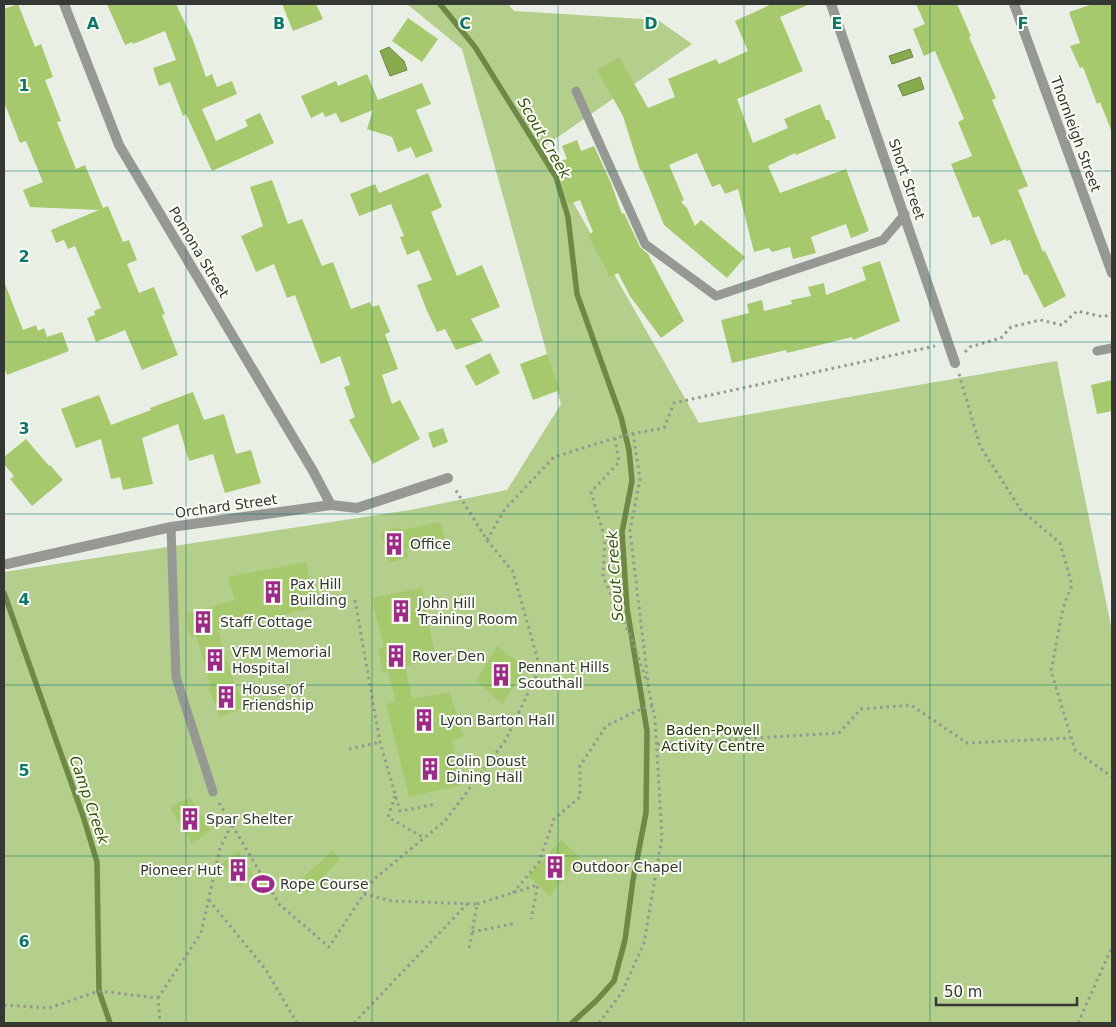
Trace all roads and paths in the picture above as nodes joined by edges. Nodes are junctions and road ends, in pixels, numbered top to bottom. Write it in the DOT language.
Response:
graph roads {
  1 [pos="64,4"];
  2 [pos="831,4"];
  3 [pos="1014,4"];
  4 [pos="576,91"];
  5 [pos="905,214"];
  6 [pos="1112,273"];
  7 [pos="1112,313"];
  8 [pos="950,344"];
  9 [pos="970,347"];
  10 [pos="1112,348"];
  11 [pos="1097,351"];
  12 [pos="955,363"];
  13 [pos="633,433"];
  14 [pos="615,438"];
  15 [pos="448,478"];
  16 [pos="331,505"];
  17 [pos="171,527"];
  18 [pos="487,540"];
  19 [pos="7,564"];
  20 [pos="355,600"];
  21 [pos="649,691"];
  22 [pos="652,706"];
  23 [pos="1071,738"];
  24 [pos="380,742"];
  25 [pos="657,744"];
  26 [pos="349,749"];
  27 [pos="1112,777"];
  28 [pos="213,792"];
  29 [pos="395,796"];
  30 [pos="437,804"];
  31 [pos="232,824"];
  32 [pos="424,838"];
  33 [pos="513,892"];
  34 [pos="364,894"];
  35 [pos="208,900"];
  36 [pos="467,904"];
  37 [pos="477,904"];
  38 [pos="531,919"];
  39 [pos="517,924"];
  40 [pos="472,932"];
  41 [pos="1112,947"];
  42 [pos="469,950"];
  43 [pos="158,998"];
  44 [pos="4,1005"];
  45 [pos="160,1023"];
  46 [pos="297,1023"];
  47 [pos="354,1023"];
  48 [pos="599,1023"];
  49 [pos="1078,1023"];
  1 -- 16 [label="street, Pomona Street"];
  2 -- 5 [label="street, Short Street"];
  3 -- 6 [label="street, Thornleigh Street"];
  4 -- 5 [label="lane"];
  5 -- 8 [label="street, Short Street"];
  7 -- 9 [label="path"];
  8 -- 12 [label="street, Short Street"];
  8 -- 13 [label="path"];
  10 -- 11 [label="lane"];
  12 -- 23 [label="path"];
  13 -- 14 [label="path"];
  13 -- 21 [label="path"];
  14 -- 18 [label="path"];
  14 -- 21 [label="path"];
  15 -- 16 [label="street, Orchard Street"];
  15 -- 18 [label="path"];
  16 -- 17 [label="street, Orchard Street"];
  17 -- 19 [label="street, Orchard Street"];
  17 -- 28 [label="lane"];
  18 -- 32 [label="path"];
  20 -- 24 [label="path"];
  21 -- 22 [label="path"];
  22 -- 25 [label="path"];
  22 -- 33 [label="path"];
  23 -- 25 [label="path"];
  23 -- 27 [label="path"];
  24 -- 26 [label="path"];
  24 -- 29 [label="path"];
  25 -- 48 [label="path"];
  28 -- 31 [label="path"];
  29 -- 30 [label="path"];
  29 -- 32 [label="path"];
  31 -- 34 [label="path"];
  31 -- 35 [label="path"];
  32 -- 34 [label="path"];
  33 -- 37 [label="path"];
  33 -- 38 [label="path"];
  34 -- 36 [label="path"];
  35 -- 43 [label="path"];
  35 -- 46 [label="path"];
  36 -- 37 [label="path"];
  36 -- 47 [label="path"];
  37 -- 40 [label="path"];
  39 -- 40 [label="path"];
  40 -- 42 [label="path"];
  41 -- 49 [label="path"];
  43 -- 44 [label="path"];
  43 -- 45 [label="path"];
}
